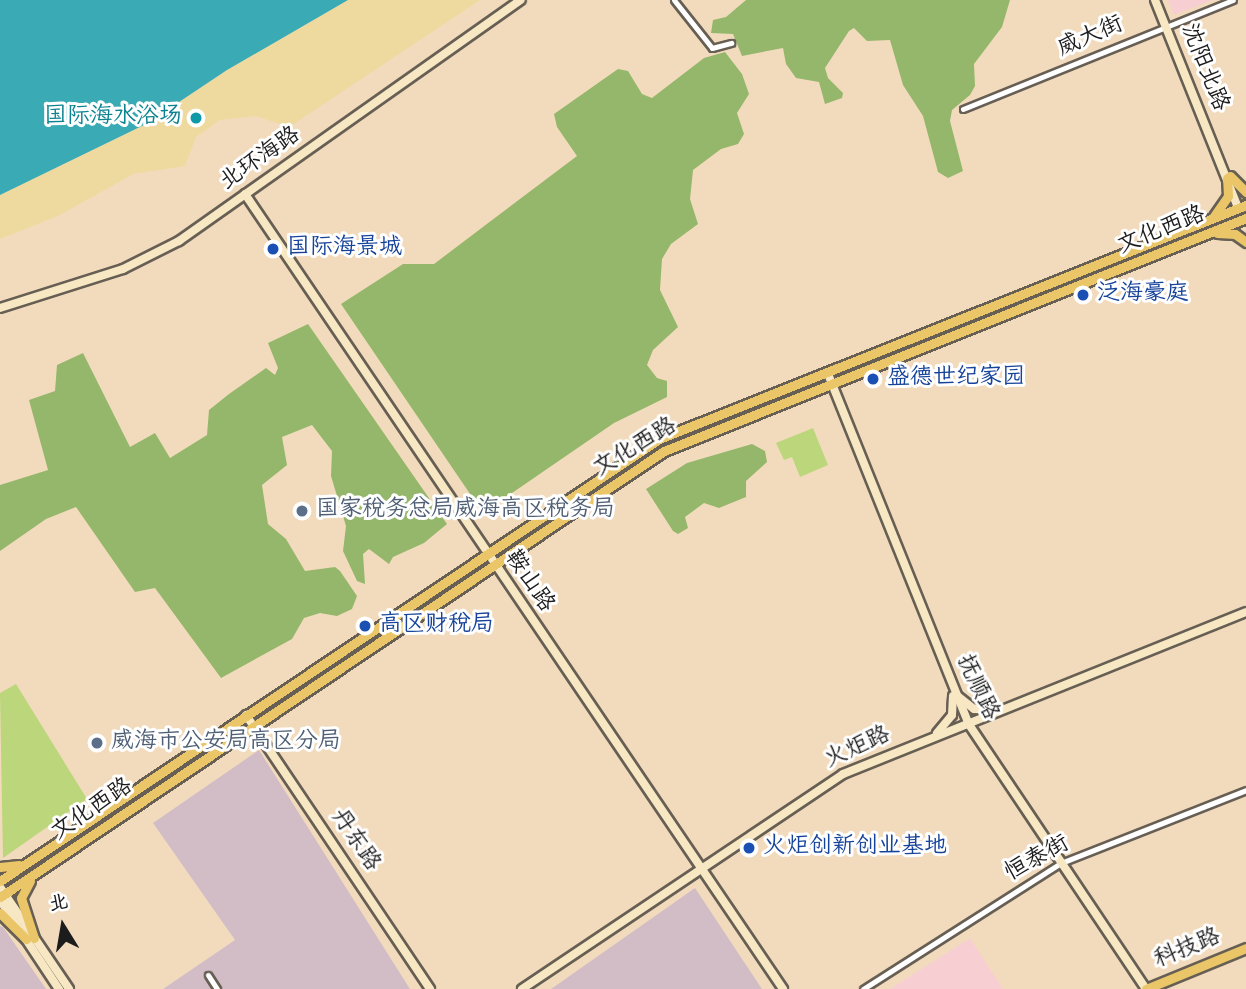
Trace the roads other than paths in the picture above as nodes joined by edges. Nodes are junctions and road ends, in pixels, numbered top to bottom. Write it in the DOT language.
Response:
graph roads {
  1 [pos="521,0"];
  2 [pos="674,0"];
  3 [pos="1155,0"];
  4 [pos="1160,0"];
  5 [pos="1233,0"];
  6 [pos="1168,25"];
  7 [pos="731,43"];
  8 [pos="963,109"];
  9 [pos="1228,177"];
  10 [pos="1246,191"];
  11 [pos="244,194"];
  12 [pos="1244,214"];
  13 [pos="1202,223"];
  14 [pos="1205,235"];
  15 [pos="1246,242"];
  16 [pos="0,308"];
  17 [pos="828,374"];
  18 [pos="831,384"];
  19 [pos="486,553"];
  20 [pos="494,565"];
  21 [pos="1246,612"];
  22 [pos="953,689"];
  23 [pos="1005,708"];
  24 [pos="246,715"];
  25 [pos="968,723"];
  26 [pos="253,726"];
  27 [pos="933,737"];
  28 [pos="1246,790"];
  29 [pos="36,857"];
  30 [pos="1061,863"];
  31 [pos="0,867"];
  32 [pos="43,868"];
  33 [pos="699,869"];
  34 [pos="0,881"];
  35 [pos="1,894"];
  36 [pos="0,914"];
  37 [pos="30,939"];
  38 [pos="1246,948"];
  39 [pos="208,975"];
  40 [pos="59,989"];
  41 [pos="69,989"];
  42 [pos="216,989"];
  43 [pos="430,989"];
  44 [pos="522,989"];
  45 [pos="783,989"];
  46 [pos="863,989"];
  47 [pos="1146,989"];
  1 -- 11 [label="main road, 北环海路"];
  2 -- 7 [label="street"];
  3 -- 6 [label="main road, 沈阳北路"];
  4 -- 6 [label="main road, 沈阳北路"];
  5 -- 6 [label="street, 威大街"];
  6 -- 8 [label="street, 威大街"];
  6 -- 9 [label="main road, 沈阳北路"];
  9 -- 10 [label="main road"];
  9 -- 12 [label="main road, 沈阳北路"];
  9 -- 13 [label="main road"];
  11 -- 16 [label="main road, 北环海路"];
  11 -- 19 [label="main road, 鞍山路"];
  12 -- 13 [label="main road, 文化西路"];
  12 -- 14 [label="main road, 文化西路"];
  13 -- 17 [label="main road, 文化西路"];
  14 -- 15 [label="main road"];
  14 -- 18 [label="main road, 文化西路"];
  17 -- 18 [label="main road, 抚顺路"];
  17 -- 19 [label="main road, 文化西路"];
  18 -- 20 [label="main road, 文化西路"];
  18 -- 22 [label="main road, 抚顺路"];
  19 -- 20 [label="main road, 鞍山路"];
  19 -- 24 [label="main road, 文化西路"];
  20 -- 26 [label="main road, 文化西路"];
  20 -- 33 [label="main road, 鞍山路"];
  21 -- 23 [label="main road, 火炬路"];
  22 -- 23 [label="main road"];
  22 -- 25 [label="main road, 抚顺路"];
  22 -- 27 [label="main road"];
  23 -- 25 [label="main road, 火炬路"];
  24 -- 26 [label="main road, 丹东路"];
  24 -- 29 [label="main road, 文化西路"];
  25 -- 27 [label="main road, 火炬路"];
  25 -- 30 [label="main road, 抚顺路"];
  26 -- 32 [label="main road, 文化西路"];
  26 -- 43 [label="main road, 丹东路"];
  27 -- 33 [label="main road, 火炬路"];
  28 -- 30 [label="street, 恒泰街"];
  29 -- 31 [label="main road"];
  29 -- 34 [label="main road, 文化西路"];
  30 -- 46 [label="street, 恒泰街"];
  30 -- 47 [label="main road, 抚顺路"];
  32 -- 35 [label="main road, 文化西路"];
  32 -- 37 [label="main road"];
  33 -- 44 [label="main road, 火炬路"];
  33 -- 45 [label="main road, 鞍山路"];
  35 -- 37 [label="main road"];
  36 -- 37 [label="main road"];
  37 -- 40 [label="main road"];
  37 -- 41 [label="main road"];
  38 -- 47 [label="main road, 科技路"];
  39 -- 42 [label="street"];
}
